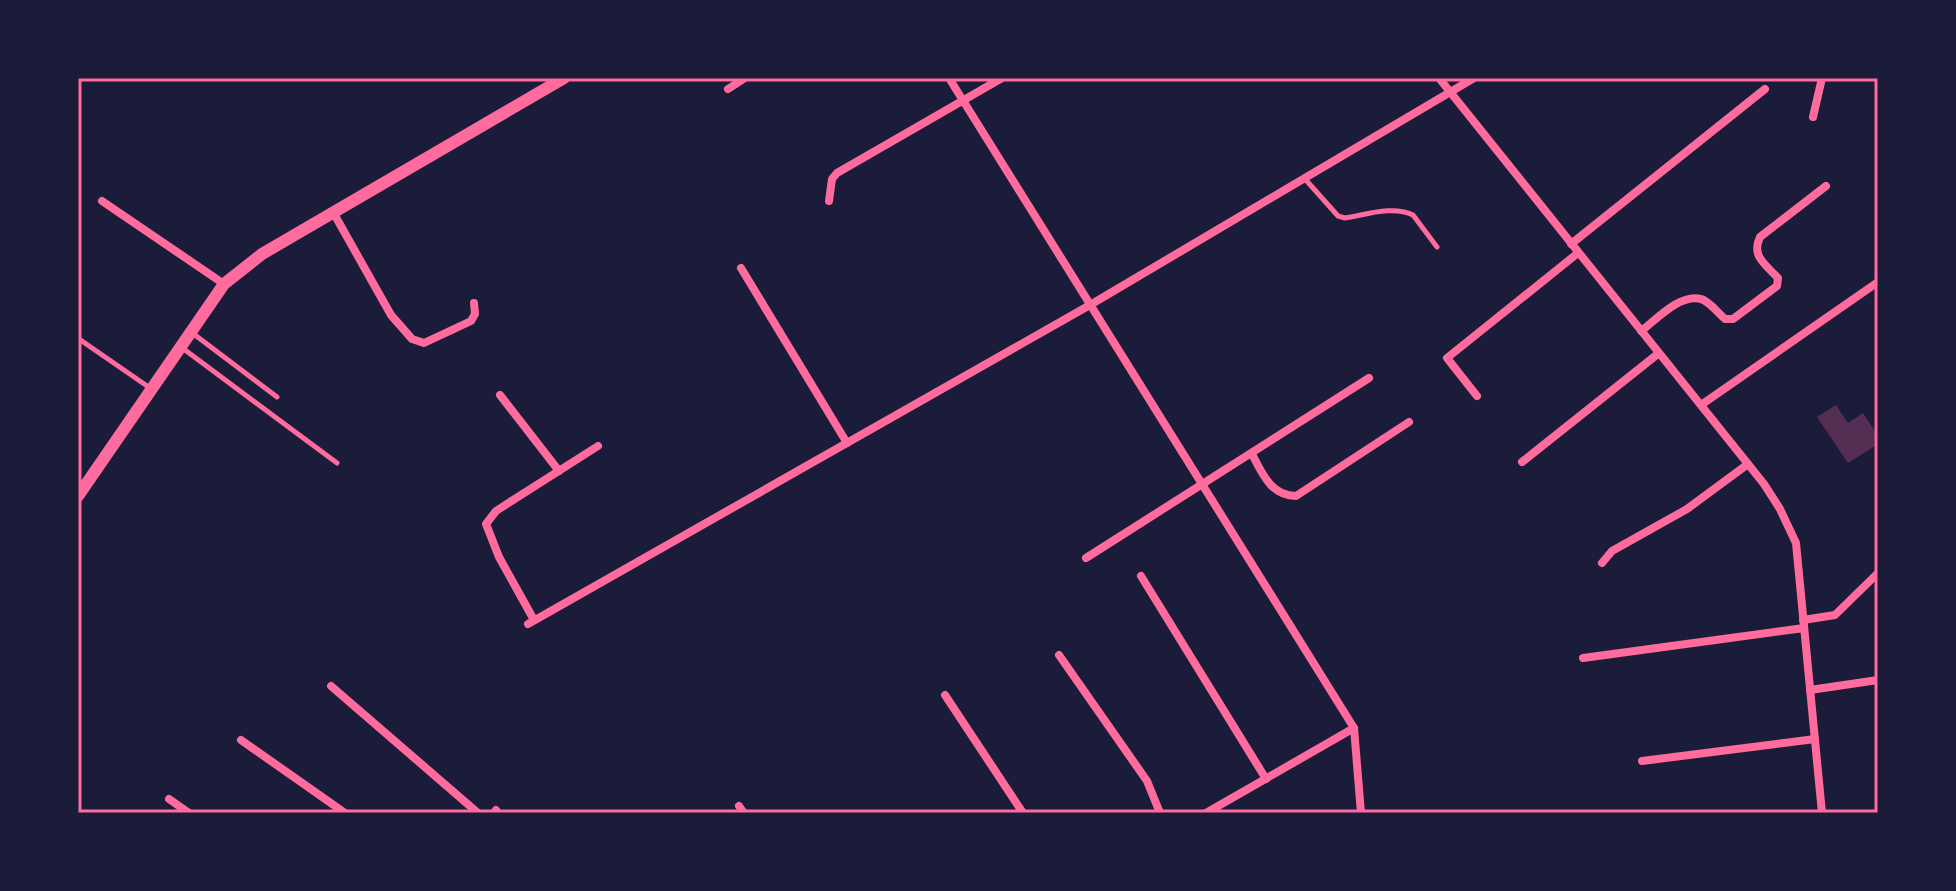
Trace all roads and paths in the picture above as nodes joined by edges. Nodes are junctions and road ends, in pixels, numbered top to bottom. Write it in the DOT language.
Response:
graph roads {
  1 [pos="564,78"];
  2 [pos="745,78"];
  3 [pos="949,78"];
  4 [pos="1002,78"];
  5 [pos="1439,78"];
  6 [pos="1474,78"];
  7 [pos="1822,78"];
  8 [pos="547,82"];
  9 [pos="728,89"];
  10 [pos="1765,89"];
  11 [pos="1449,92"];
  12 [pos="963,101"];
  13 [pos="1813,117"];
  14 [pos="1305,178"];
  15 [pos="1826,186"];
  16 [pos="102,201"];
  17 [pos="829,201"];
  18 [pos="333,212"];
  19 [pos="1571,244"];
  20 [pos="1437,247"];
  21 [pos="1578,253"];
  22 [pos="741,268"];
  23 [pos="1878,282"];
  24 [pos="224,284"];
  25 [pos="474,303"];
  26 [pos="1090,305"];
  27 [pos="1641,331"];
  28 [pos="190,332"];
  29 [pos="79,339"];
  30 [pos="180,346"];
  31 [pos="1659,353"];
  32 [pos="1369,378"];
  33 [pos="151,389"];
  34 [pos="500,395"];
  35 [pos="1477,396"];
  36 [pos="277,397"];
  37 [pos="1701,405"];
  38 [pos="1409,422"];
  39 [pos="847,443"];
  40 [pos="598,446"];
  41 [pos="1252,454"];
  42 [pos="1522,462"];
  43 [pos="337,463"];
  44 [pos="1748,464"];
  45 [pos="559,471"];
  46 [pos="1203,486"];
  47 [pos="78,496"];
  48 [pos="1086,558"];
  49 [pos="1602,563"];
  50 [pos="1878,573"];
  51 [pos="1141,576"];
  52 [pos="1803,624"];
  53 [pos="1059,655"];
  54 [pos="1583,658"];
  55 [pos="1878,680"];
  56 [pos="331,686"];
  57 [pos="1810,690"];
  58 [pos="945,695"];
  59 [pos="1354,728"];
  60 [pos="1815,739"];
  61 [pos="241,740"];
  62 [pos="1642,761"];
  63 [pos="1266,779"];
  64 [pos="169,799"];
  65 [pos="189,813"];
  66 [pos="345,813"];
  67 [pos="478,813"];
  68 [pos="1023,813"];
  69 [pos="1160,813"];
  70 [pos="1206,813"];
  71 [pos="1361,813"];
  72 [pos="1822,813"];
  1 -- 8 [label="street"];
  2 -- 9 [label="street"];
  3 -- 12 [label="street"];
  4 -- 12 [label="street"];
  5 -- 11 [label="street"];
  6 -- 11 [label="street"];
  7 -- 13 [label="street"];
  8 -- 18 [label="street"];
  10 -- 19 [label="street"];
  11 -- 14 [label="street"];
  11 -- 19 [label="street"];
  12 -- 17 [label="street"];
  12 -- 26 [label="street"];
  14 -- 20 [label="lane"];
  14 -- 26 [label="street"];
  15 -- 27 [label="street"];
  16 -- 24 [label="street"];
  18 -- 24 [label="street"];
  18 -- 25 [label="street"];
  19 -- 21 [label="street"];
  21 -- 27 [label="street"];
  21 -- 35 [label="street"];
  22 -- 39 [label="street"];
  23 -- 37 [label="street"];
  24 -- 28 [label="street"];
  26 -- 39 [label="street"];
  26 -- 46 [label="street"];
  27 -- 31 [label="street"];
  28 -- 30 [label="street"];
  28 -- 36 [label="lane"];
  29 -- 33 [label="lane"];
  30 -- 33 [label="street"];
  30 -- 43 [label="lane"];
  31 -- 37 [label="street"];
  31 -- 42 [label="street"];
  32 -- 41 [label="street"];
  33 -- 47 [label="street"];
  34 -- 45 [label="street"];
  37 -- 44 [label="street"];
  38 -- 41 [label="street"];
  39 -- 45 [label="street"];
  40 -- 45 [label="street"];
  41 -- 46 [label="street"];
  44 -- 49 [label="street"];
  44 -- 52 [label="street"];
  46 -- 48 [label="street"];
  46 -- 59 [label="street"];
  50 -- 52 [label="street"];
  51 -- 63 [label="street"];
  52 -- 54 [label="street"];
  52 -- 57 [label="street"];
  53 -- 69 [label="street"];
  55 -- 57 [label="street"];
  56 -- 67 [label="street"];
  57 -- 60 [label="street"];
  58 -- 68 [label="street"];
  59 -- 63 [label="street"];
  59 -- 71 [label="street"];
  60 -- 62 [label="street"];
  60 -- 72 [label="street"];
  61 -- 66 [label="street"];
  63 -- 70 [label="street"];
  64 -- 65 [label="street"];
}
